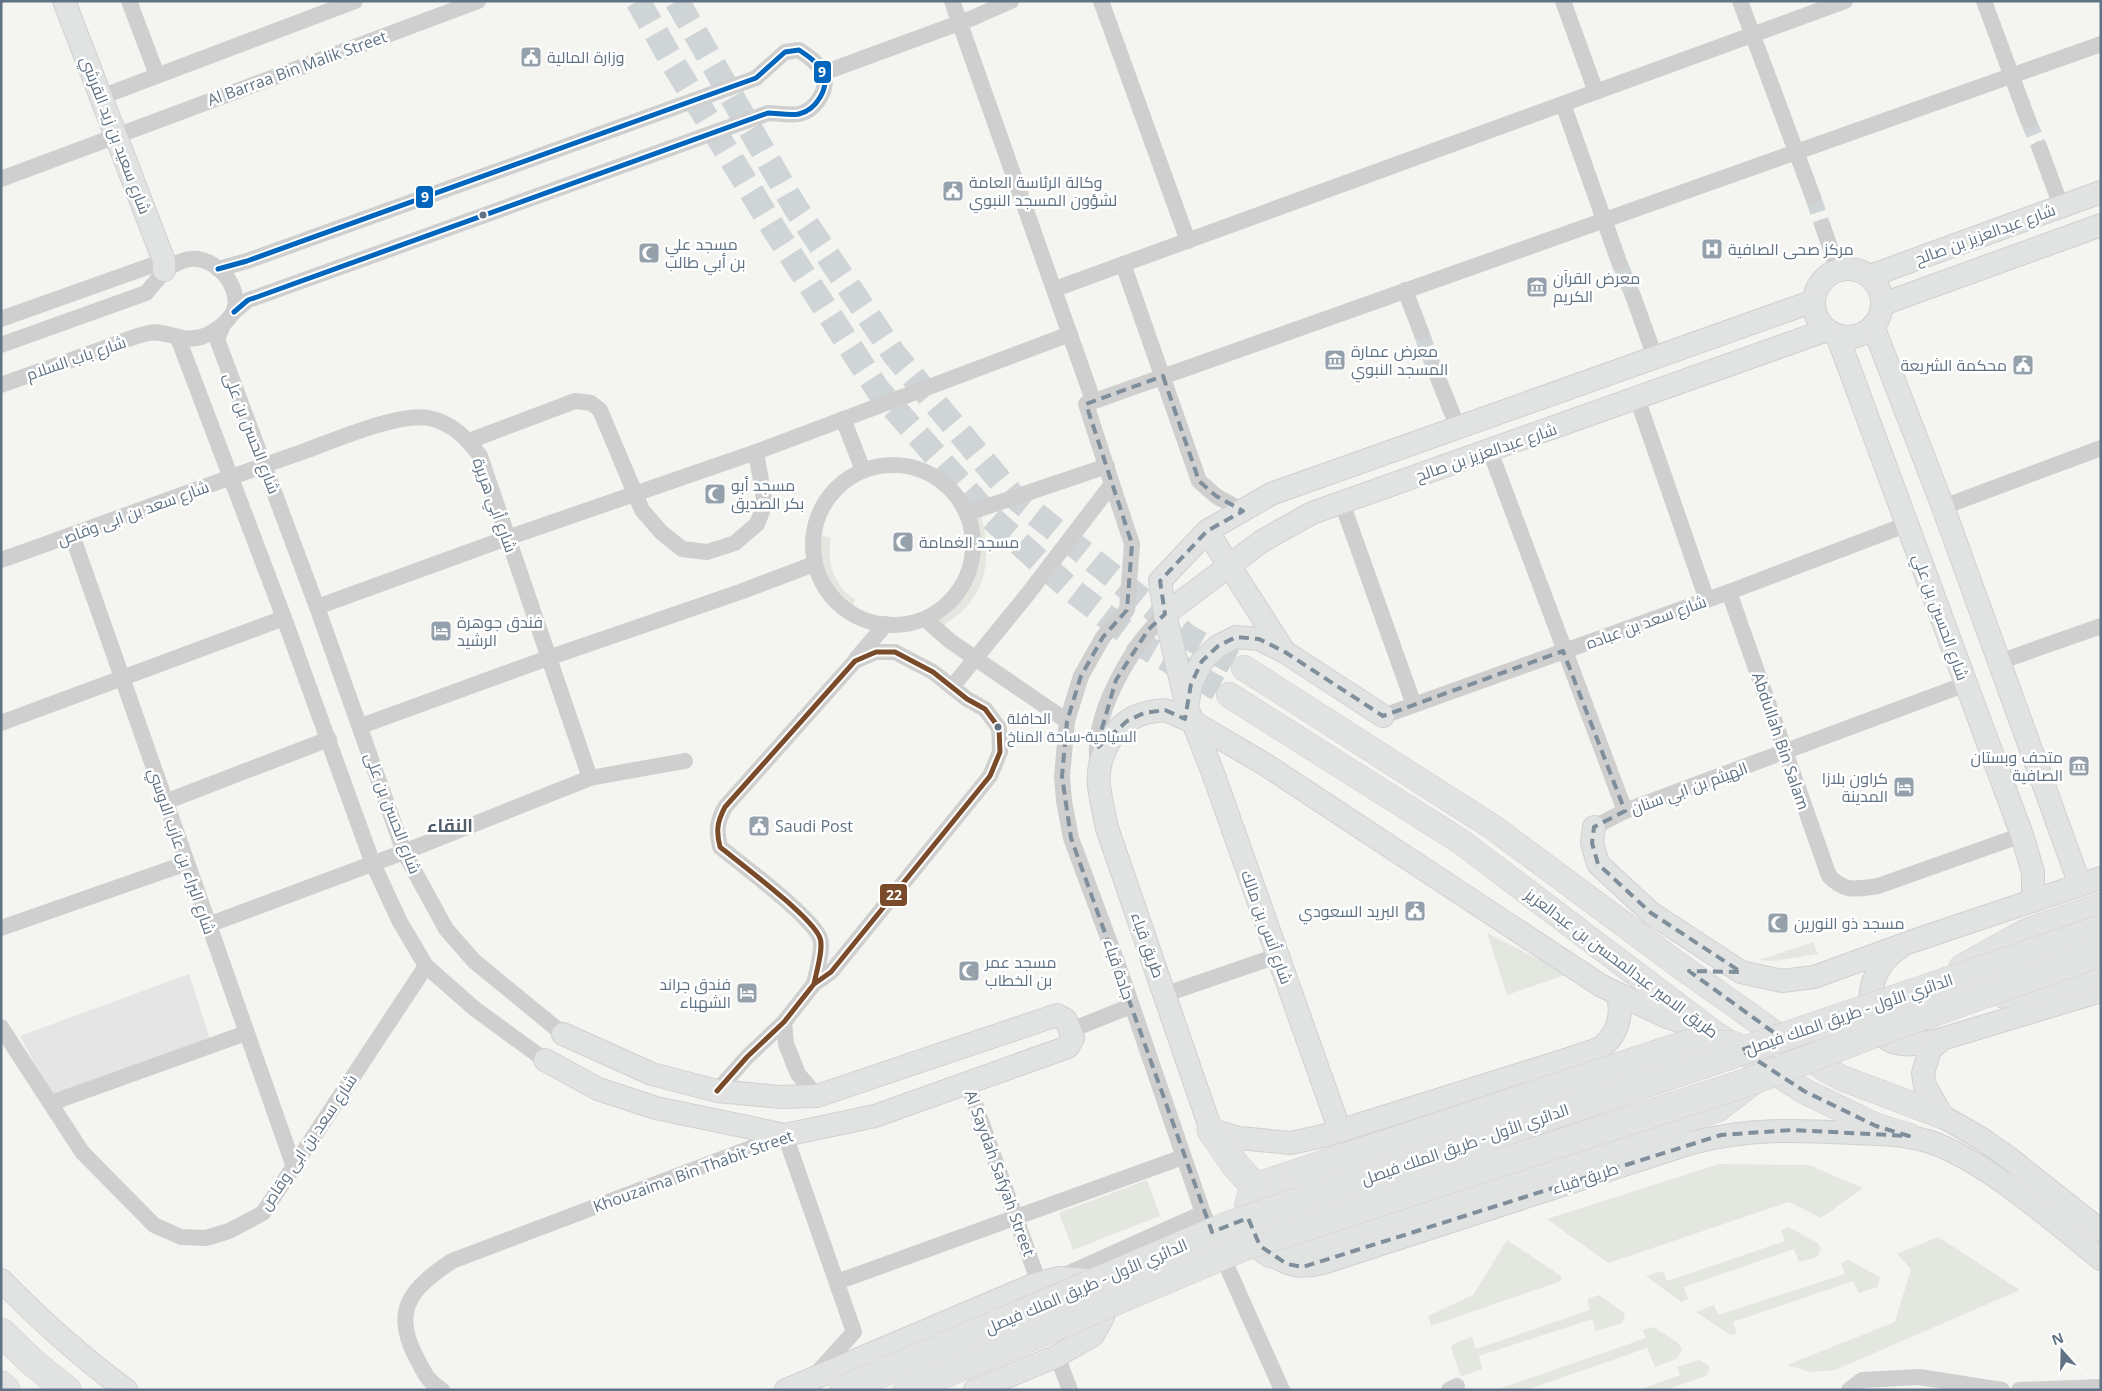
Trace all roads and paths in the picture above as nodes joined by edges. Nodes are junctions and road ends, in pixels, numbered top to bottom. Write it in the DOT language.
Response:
graph roads {
  1 [pos="64,1"];
  2 [pos="129,1"];
  3 [pos="355,1"];
  4 [pos="478,1"];
  5 [pos="952,1"];
  6 [pos="1011,1"];
  7 [pos="1101,1"];
  8 [pos="1563,1"];
  9 [pos="1740,1"];
  10 [pos="1845,1"];
  11 [pos="1984,1"];
  12 [pos="960,23"];
  13 [pos="1752,35"];
  14 [pos="2101,44"];
  15 [pos="823,73"];
  16 [pos="157,75"];
  17 [pos="2011,76"];
  18 [pos="1596,92"];
  19 [pos="101,97"];
  20 [pos="1563,104"];
  21 [pos="2028,120"];
  22 [pos="115,135"];
  23 [pos="2040,149"];
  24 [pos="1796,151"];
  25 [pos="1,179"];
  26 [pos="2101,192"];
  27 [pos="1813,196"];
  28 [pos="2062,206"];
  29 [pos="1603,220"];
  30 [pos="2101,225"];
  31 [pos="1823,228"];
  32 [pos="1188,240"];
  33 [pos="1618,262"];
  34 [pos="1123,264"];
  35 [pos="164,266"];
  36 [pos="218,269"];
  37 [pos="1838,270"];
  38 [pos="1870,276"];
  39 [pos="1055,289"];
  40 [pos="1404,290"];
  41 [pos="1633,296"];
  42 [pos="1814,301"];
  43 [pos="1883,304"];
  44 [pos="228,318"];
  45 [pos="1,319"];
  46 [pos="1873,326"];
  47 [pos="1421,332"];
  48 [pos="1832,333"];
  49 [pos="1070,334"];
  50 [pos="178,338"];
  51 [pos="1,345"];
  52 [pos="1655,357"];
  53 [pos="1434,368"];
  54 [pos="1163,376"];
  55 [pos="1,385"];
  56 [pos="1637,398"];
  57 [pos="1093,400"];
  58 [pos="843,419"];
  59 [pos="1458,428"];
  60 [pos="469,441"];
  61 [pos="2101,448"];
  62 [pos="1490,451"];
  63 [pos="756,452"];
  64 [pos="264,465"];
  65 [pos="1107,466"];
  66 [pos="863,470"];
  67 [pos="231,476"];
  68 [pos="1112,484"];
  69 [pos="634,494"];
  70 [pos="1342,503"];
  71 [pos="1943,507"];
  72 [pos="1243,511"];
  73 [pos="968,513"];
  74 [pos="1908,524"];
  75 [pos="1207,531"];
  76 [pos="72,535"];
  77 [pos="507,538"];
  78 [pos="1,560"];
  79 [pos="814,564"];
  80 [pos="1229,565"];
  81 [pos="1160,581"];
  82 [pos="1729,592"];
  83 [pos="1707,600"];
  84 [pos="317,607"];
  85 [pos="1165,614"];
  86 [pos="284,618"];
  87 [pos="925,619"];
  88 [pos="886,624"];
  89 [pos="2101,626"];
  90 [pos="1564,651"];
  91 [pos="1284,652"];
  92 [pos="548,658"];
  93 [pos="974,658"];
  94 [pos="855,661"];
  95 [pos="1999,662"];
  96 [pos="1244,668"];
  97 [pos="121,678"];
  98 [pos="1966,684"];
  99 [pos="952,687"];
  100 [pos="1229,694"];
  101 [pos="1414,705"];
  102 [pos="1190,715"];
  103 [pos="1383,716"];
  104 [pos="1067,721"];
  105 [pos="1,723"];
  106 [pos="360,726"];
  107 [pos="329,739"];
  108 [pos="1784,752"];
  109 [pos="685,761"];
  110 [pos="590,778"];
  111 [pos="1099,784"];
  112 [pos="165,802"];
  113 [pos="1625,811"];
  114 [pos="1594,827"];
  115 [pos="2022,835"];
  116 [pos="404,852"];
  117 [pos="187,863"];
  118 [pos="373,864"];
  119 [pos="2091,881"];
  120 [pos="2034,901"];
  121 [pos="2101,907"];
  122 [pos="1658,917"];
  123 [pos="208,925"];
  124 [pos="1,928"];
  125 [pos="2101,929"];
  126 [pos="1913,941"];
  127 [pos="2101,952"];
  128 [pos="1277,956"];
  129 [pos="426,966"];
  130 [pos="1683,967"];
  131 [pos="1740,972"];
  132 [pos="2101,972"];
  133 [pos="814,984"];
  134 [pos="1934,985"];
  135 [pos="2101,991"];
  136 [pos="1166,994"];
  137 [pos="1618,994"];
  138 [pos="1972,998"];
  139 [pos="1132,1006"];
  140 [pos="784,1022"];
  141 [pos="1,1027"];
  142 [pos="1071,1030"];
  143 [pos="246,1032"];
  144 [pos="1714,1032"];
  145 [pos="563,1034"];
  146 [pos="1942,1039"];
  147 [pos="1756,1045"];
  148 [pos="545,1060"];
  149 [pos="1754,1080"];
  150 [pos="967,1082"];
  151 [pos="717,1091"];
  152 [pos="817,1096"];
  153 [pos="51,1103"];
  154 [pos="1942,1116"];
  155 [pos="1211,1130"];
  156 [pos="1340,1131"];
  157 [pos="785,1134"];
  158 [pos="1909,1136"];
  159 [pos="1183,1157"];
  160 [pos="294,1168"];
  161 [pos="1255,1187"];
  162 [pos="1203,1213"];
  163 [pos="1015,1216"];
  164 [pos="2101,1231"];
  165 [pos="1271,1254"];
  166 [pos="2101,1259"];
  167 [pos="1043,1275"];
  168 [pos="1,1280"];
  169 [pos="837,1282"];
  170 [pos="1,1332"];
  171 [pos="1057,1356"];
  172 [pos="811,1380"];
  173 [pos="1,1385"];
  174 [pos="2101,1387"];
  175 [pos="6,1390"];
  176 [pos="67,1390"];
  177 [pos="126,1390"];
  178 [pos="442,1390"];
  179 [pos="786,1390"];
  180 [pos="842,1390"];
  181 [pos="906,1390"];
  182 [pos="975,1390"];
  183 [pos="1070,1390"];
  184 [pos="1282,1390"];
  185 [pos="1848,1390"];
  186 [pos="2002,1390"];
  187 [pos="2019,1390"];
  1 -- 19 [label="main road, شارع سعيد بن زيد القرشي"];
  2 -- 16 [label="street"];
  3 -- 16 [label="street"];
  4 -- 22 [label="street, Al Barraa Bin Malik Street"];
  5 -- 12 [label="street"];
  6 -- 12 [label="street"];
  7 -- 32 [label="street"];
  8 -- 18 [label="street"];
  9 -- 13 [label="street"];
  10 -- 13 [label="street"];
  11 -- 17 [label="street"];
  12 -- 15 [label="street"];
  12 -- 39 [label="street"];
  13 -- 18 [label="street"];
  13 -- 24 [label="street"];
  14 -- 17 [label="street"];
  15 -- 36 [label="street"];
  15 -- 44 [label="street"];
  16 -- 19 [label="street"];
  17 -- 21 [label="street"];
  17 -- 24 [label="street"];
  18 -- 20 [label="street"];
  19 -- 22 [label="main road, شارع سعيد بن زيد القرشي"];
  20 -- 29 [label="street"];
  20 -- 32 [label="street"];
  22 -- 25 [label="street, Al Barraa Bin Malik Street"];
  22 -- 35 [label="main road, شارع سعيد بن زيد القرشي"];
  23 -- 28 [label="street"];
  24 -- 27 [label="street"];
  24 -- 29 [label="street"];
  26 -- 28 [label="main road, شارع عبدالعزيز بن صالح"];
  28 -- 38 [label="main road, شارع عبدالعزيز بن صالح"];
  29 -- 33 [label="street"];
  29 -- 40 [label="street"];
  30 -- 43 [label="main road, شارع عبدالعزيز بن صالح"];
  31 -- 37 [label="street"];
  32 -- 34 [label="street"];
  34 -- 39 [label="street"];
  34 -- 54 [label="street"];
  35 -- 36 [label="street"];
  35 -- 45 [label="street"];
  35 -- 51 [label="street"];
  36 -- 44 [label="street, شارع الحسن بن على"];
  37 -- 38 [label="main road"];
  37 -- 42 [label="main road"];
  38 -- 43 [label="main road"];
  39 -- 49 [label="street"];
  40 -- 47 [label="street"];
  40 -- 54 [label="street"];
  41 -- 52 [label="street"];
  42 -- 48 [label="main road"];
  42 -- 52 [label="main road, شارع عبدالعزيز بن صالح"];
  43 -- 46 [label="main road"];
  44 -- 50 [label="street"];
  44 -- 64 [label="street, شارع الحسن بن على"];
  46 -- 48 [label="main road, شارع عبدالعزيز بن صالح"];
  46 -- 71 [label="main road"];
  48 -- 56 [label="main road, شارع عبدالعزيز بن صالح"];
  48 -- 74 [label="main road, شارع الحسين بن علي"];
  49 -- 57 [label="street"];
  49 -- 58 [label="street"];
  50 -- 55 [label="street, شارع باب السلام"];
  50 -- 67 [label="street"];
  52 -- 59 [label="main road, شارع عبدالعزيز بن صالح"];
  53 -- 59 [label="street"];
  54 -- 57 [label="street"];
  54 -- 72 [label="street"];
  56 -- 62 [label="main road, شارع عبدالعزيز بن صالح"];
  56 -- 83 [label="street"];
  57 -- 65 [label="street"];
  58 -- 63 [label="street"];
  58 -- 66 [label="street"];
  59 -- 72 [label="main road, شارع عبدالعزيز بن صالح"];
  60 -- 64 [label="street, شارع أبي هريرة"];
  60 -- 69 [label="street"];
  60 -- 77 [label="street, شارع أبي هريرة"];
  61 -- 71 [label="street"];
  62 -- 70 [label="main road, شارع عبدالعزيز بن صالح"];
  62 -- 90 [label="street"];
  63 -- 69 [label="street"];
  63 -- 69 [label="street"];
  64 -- 67 [label="street, شارع سعد بن ابى وقاص"];
  64 -- 84 [label="street, شارع الحسن بن على"];
  65 -- 68 [label="street"];
  65 -- 73 [label="street"];
  66 -- 73 [label="street"];
  66 -- 79 [label="street"];
  67 -- 76 [label="street, شارع سعد بن ابى وقاص"];
  67 -- 86 [label="street"];
  68 -- 93 [label="street"];
  68 -- 104 [label="street, جادة قباء"];
  69 -- 77 [label="street"];
  70 -- 80 [label="main road, شارع عبدالعزيز بن صالح"];
  70 -- 101 [label="street"];
  71 -- 95 [label="main road"];
  72 -- 75 [label="main road, شارع عبدالعزيز بن صالح"];
  73 -- 87 [label="street"];
  74 -- 82 [label="street, شارع سعد بن عباده"];
  74 -- 98 [label="main road, شارع الحسين بن علي"];
  75 -- 80 [label="main road"];
  75 -- 81 [label="main road, شارع عبدالعزيز بن صالح"];
  76 -- 78 [label="street, شارع سعد بن ابى وقاص"];
  76 -- 97 [label="street, شارع البراء بن عازب الاوسي"];
  77 -- 84 [label="street"];
  77 -- 92 [label="street, شارع أبي هريرة"];
  79 -- 88 [label="street"];
  79 -- 92 [label="street"];
  80 -- 85 [label="main road, شارع عبدالعزيز بن صالح"];
  80 -- 91 [label="main road"];
  81 -- 85 [label="main road, شارع أنس بن مالك"];
  82 -- 83 [label="street, شارع سعد بن عباده"];
  82 -- 108 [label="street, Abdullah Bin Salam"];
  83 -- 90 [label="street, شارع سعد بن عباده"];
  84 -- 106 [label="street, شارع الحسن بن على"];
  85 -- 102 [label="main road, شارع أنس بن مالك"];
  85 -- 111 [label="street"];
  86 -- 97 [label="street"];
  86 -- 107 [label="street"];
  87 -- 88 [label="street"];
  87 -- 93 [label="street"];
  88 -- 94 [label="street"];
  89 -- 95 [label="street"];
  90 -- 101 [label="street, شارع سعد بن عباده"];
  90 -- 113 [label="street"];
  91 -- 102 [label="main road"];
  91 -- 103 [label="main road"];
  92 -- 106 [label="street"];
  92 -- 110 [label="street, شارع أبي هريرة"];
  93 -- 99 [label="street"];
  93 -- 104 [label="street"];
  94 -- 99 [label="street"];
  94 -- 133 [label="street"];
  95 -- 119 [label="main road"];
  96 -- 130 [label="main road, طريق الامير عبدالمحسن بن عبدالعزيز"];
  97 -- 105 [label="street"];
  97 -- 112 [label="street, شارع البراء بن عازب الاوسي"];
  98 -- 108 [label="street, الهيثم بن ابي سنان"];
  98 -- 115 [label="main road, شارع الحسين بن علي"];
  99 -- 133 [label="street"];
  100 -- 144 [label="main road, طريق الامير عبدالمحسن بن عبدالعزيز"];
  101 -- 103 [label="street, شارع سعد بن عباده"];
  102 -- 111 [label="main road, طريق قباء"];
  102 -- 128 [label="main road, شارع أنس بن مالك"];
  102 -- 137 [label="main road, طريق قباء"];
  104 -- 139 [label="street, جادة قباء"];
  106 -- 116 [label="street, شارع الحسن بن على"];
  107 -- 112 [label="street"];
  107 -- 118 [label="street"];
  108 -- 113 [label="street, الهيثم بن ابي سنان"];
  108 -- 115 [label="street, Abdullah Bin Salam"];
  109 -- 110 [label="street"];
  110 -- 116 [label="street"];
  111 -- 136 [label="main road, طريق قباء"];
  112 -- 117 [label="street, شارع البراء بن عازب الاوسي"];
  113 -- 114 [label="street, الهيثم بن ابي سنان"];
  114 -- 122 [label="main road"];
  115 -- 120 [label="main road, شارع الحسين بن علي"];
  116 -- 118 [label="street"];
  116 -- 145 [label="street, شارع الحسن بن على"];
  117 -- 123 [label="street, شارع البراء بن عازب الاوسي"];
  117 -- 124 [label="street"];
  118 -- 123 [label="street"];
  118 -- 129 [label="street"];
  119 -- 120 [label="main road"];
  120 -- 126 [label="main road"];
  121 -- 134 [label="highway, bridge"];
  122 -- 130 [label="main road"];
  122 -- 131 [label="main road"];
  123 -- 143 [label="street, شارع البراء بن عازب الاوسي"];
  125 -- 134 [label="highway, الدائري الأول - طريق الملك فيصل, bridge"];
  126 -- 131 [label="main road"];
  126 -- 146 [label="main road"];
  127 -- 138 [label="highway, الدائري الأول - طريق الملك فيصل, bridge"];
  128 -- 136 [label="street"];
  128 -- 156 [label="main road, شارع أنس بن مالك"];
  129 -- 148 [label="street"];
  129 -- 160 [label="street, شارع سعد بن ابى وقاص"];
  130 -- 131 [label="main road"];
  130 -- 154 [label="main road, طريق الامير عبدالمحسن بن عبدالعزيز"];
  132 -- 138 [label="highway, bridge"];
  133 -- 140 [label="street"];
  134 -- 147 [label="highway, الدائري الأول - طريق الملك فيصل, bridge"];
  135 -- 146 [label="main road"];
  136 -- 155 [label="main road, طريق قباء"];
  137 -- 144 [label="main road, طريق قباء"];
  137 -- 156 [label="main road"];
  138 -- 149 [label="highway, الدائري الأول - طريق الملك فيصل, bridge"];
  139 -- 142 [label="street"];
  139 -- 159 [label="street, جادة قباء"];
  140 -- 151 [label="street"];
  140 -- 152 [label="street"];
  141 -- 153 [label="street, شارع سعد بن ابى وقاص"];
  142 -- 150 [label="main road, Khouzaima Bin Thabit Street"];
  142 -- 152 [label="main road"];
  143 -- 153 [label="street"];
  143 -- 160 [label="street, شارع البراء بن عازب الاوسي"];
  144 -- 158 [label="main road, طريق الامير عبدالمحسن بن عبدالعزيز"];
  145 -- 151 [label="main road, شارع الحسن بن على"];
  146 -- 154 [label="main road"];
  147 -- 161 [label="highway, bridge"];
  147 -- 180 [label="highway, الدائري الأول - طريق الملك فيصل, bridge"];
  148 -- 157 [label="main road"];
  149 -- 165 [label="highway"];
  149 -- 181 [label="highway, الدائري الأول - طريق الملك فيصل, bridge"];
  150 -- 157 [label="main road, Khouzaima Bin Thabit Street"];
  150 -- 163 [label="street, Al Saydah Safyah Street"];
  151 -- 152 [label="main road, شارع الحسن بن على"];
  153 -- 160 [label="street, شارع سعد بن ابى وقاص"];
  154 -- 164 [label="main road, طريق الامير عبدالمحسن بن عبدالعزيز"];
  155 -- 156 [label="main road"];
  155 -- 161 [label="highway"];
  157 -- 169 [label="street"];
  157 -- 178 [label="street, Khouzaima Bin Thabit Street"];
  158 -- 165 [label="main road, طريق قباء"];
  158 -- 166 [label="main road, طريق الامير عبدالمحسن بن عبدالعزيز"];
  159 -- 162 [label="street, جادة قباء"];
  159 -- 163 [label="street"];
  161 -- 165 [label="highway"];
  162 -- 167 [label="street"];
  162 -- 184 [label="street, جادة قباء"];
  163 -- 167 [label="street, Al Saydah Safyah Street"];
  163 -- 169 [label="street"];
  167 -- 171 [label="main road"];
  167 -- 172 [label="main road"];
  168 -- 177 [label="main road"];
  169 -- 172 [label="street"];
  170 -- 176 [label="highway"];
  171 -- 182 [label="main road"];
  171 -- 183 [label="street"];
  172 -- 179 [label="main road"];
  173 -- 175 [label="highway"];
  174 -- 187 [label="street"];
  185 -- 186 [label="street"];
}
